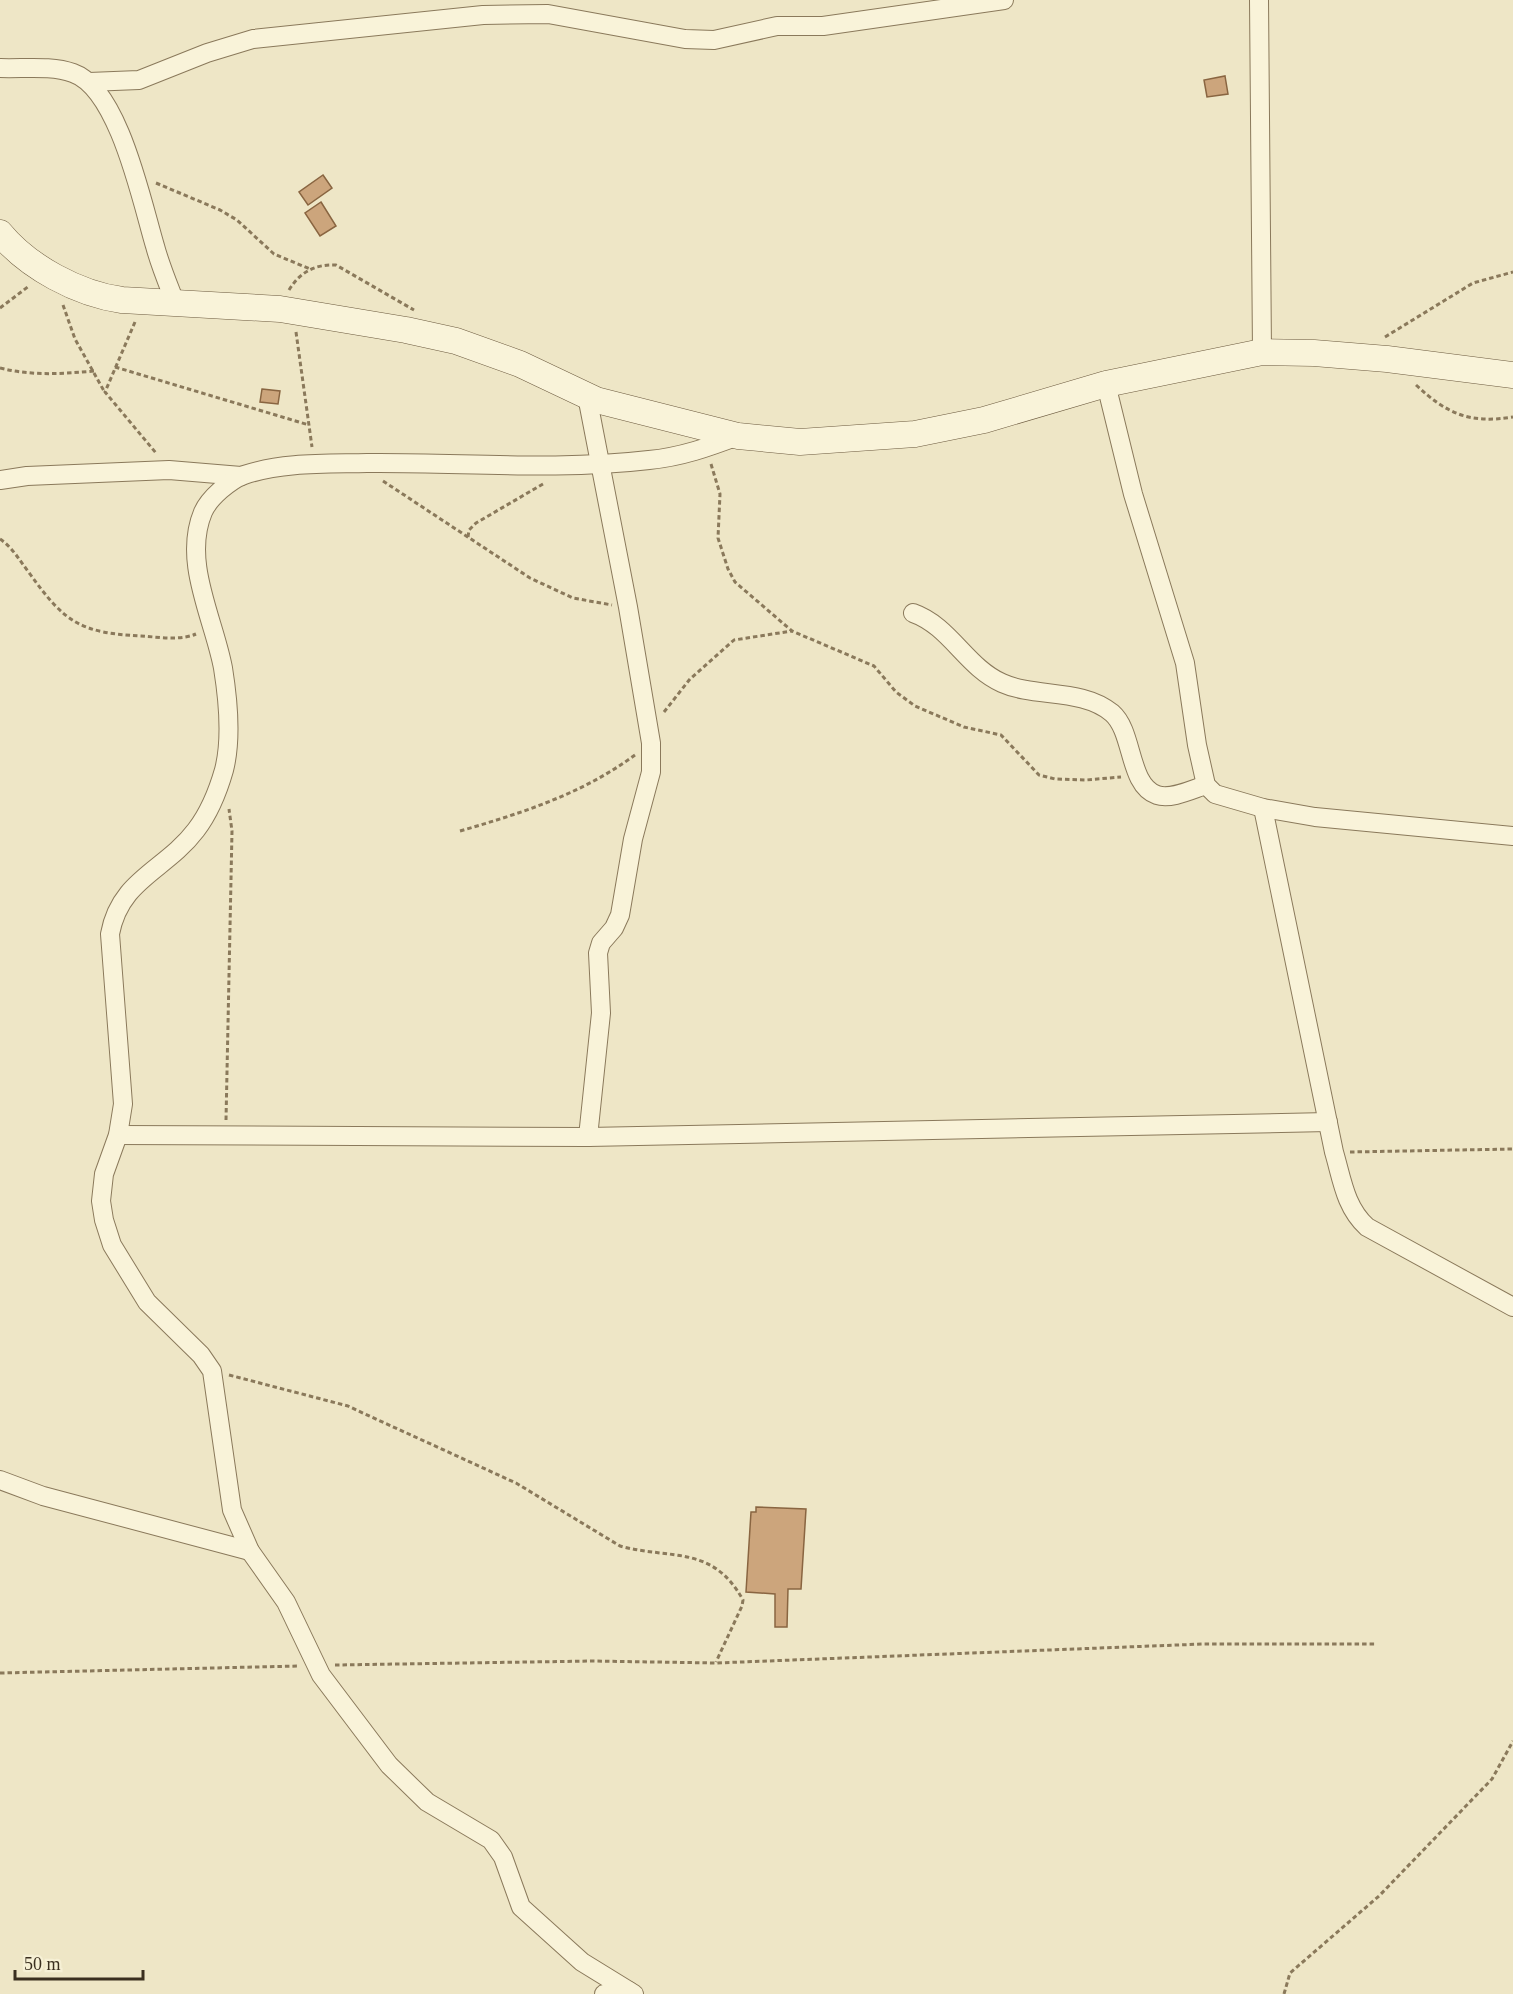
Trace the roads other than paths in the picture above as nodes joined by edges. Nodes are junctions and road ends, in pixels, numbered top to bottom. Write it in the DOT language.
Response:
graph roads {
  1 [pos="1004,0"];
  2 [pos="1259,0"];
  3 [pos="0,68"];
  4 [pos="89,82"];
  5 [pos="0,233"];
  6 [pos="175,302"];
  7 [pos="1262,352"];
  8 [pos="1513,375"];
  9 [pos="1106,384"];
  10 [pos="587,396"];
  11 [pos="738,436"];
  12 [pos="598,463"];
  13 [pos="241,476"];
  14 [pos="0,480"];
  15 [pos="913,613"];
  16 [pos="1206,785"];
  17 [pos="1263,808"];
  18 [pos="1513,836"];
  19 [pos="1328,1122"];
  20 [pos="118,1135"];
  21 [pos="588,1137"];
  22 [pos="1513,1307"];
  23 [pos="0,1480"];
  24 [pos="250,1551"];
  25 [pos="632,1993"];
  26 [pos="604,1994"];
  1 -- 4 [label="street"];
  2 -- 7 [label="street"];
  3 -- 4 [label="street"];
  4 -- 6 [label="street"];
  5 -- 6 [label="street"];
  6 -- 10 [label="street"];
  7 -- 8 [label="street"];
  7 -- 9 [label="street"];
  9 -- 11 [label="street"];
  9 -- 16 [label="street"];
  10 -- 11 [label="street"];
  10 -- 12 [label="street"];
  11 -- 12 [label="street"];
  12 -- 13 [label="street"];
  12 -- 21 [label="street"];
  13 -- 14 [label="street"];
  13 -- 20 [label="street"];
  15 -- 16 [label="street"];
  16 -- 17 [label="street"];
  17 -- 18 [label="street"];
  17 -- 19 [label="street"];
  19 -- 21 [label="street"];
  19 -- 22 [label="street"];
  20 -- 21 [label="street"];
  20 -- 24 [label="street"];
  23 -- 24 [label="street"];
  24 -- 25 [label="street"];
  25 -- 26 [label="street"];
}
